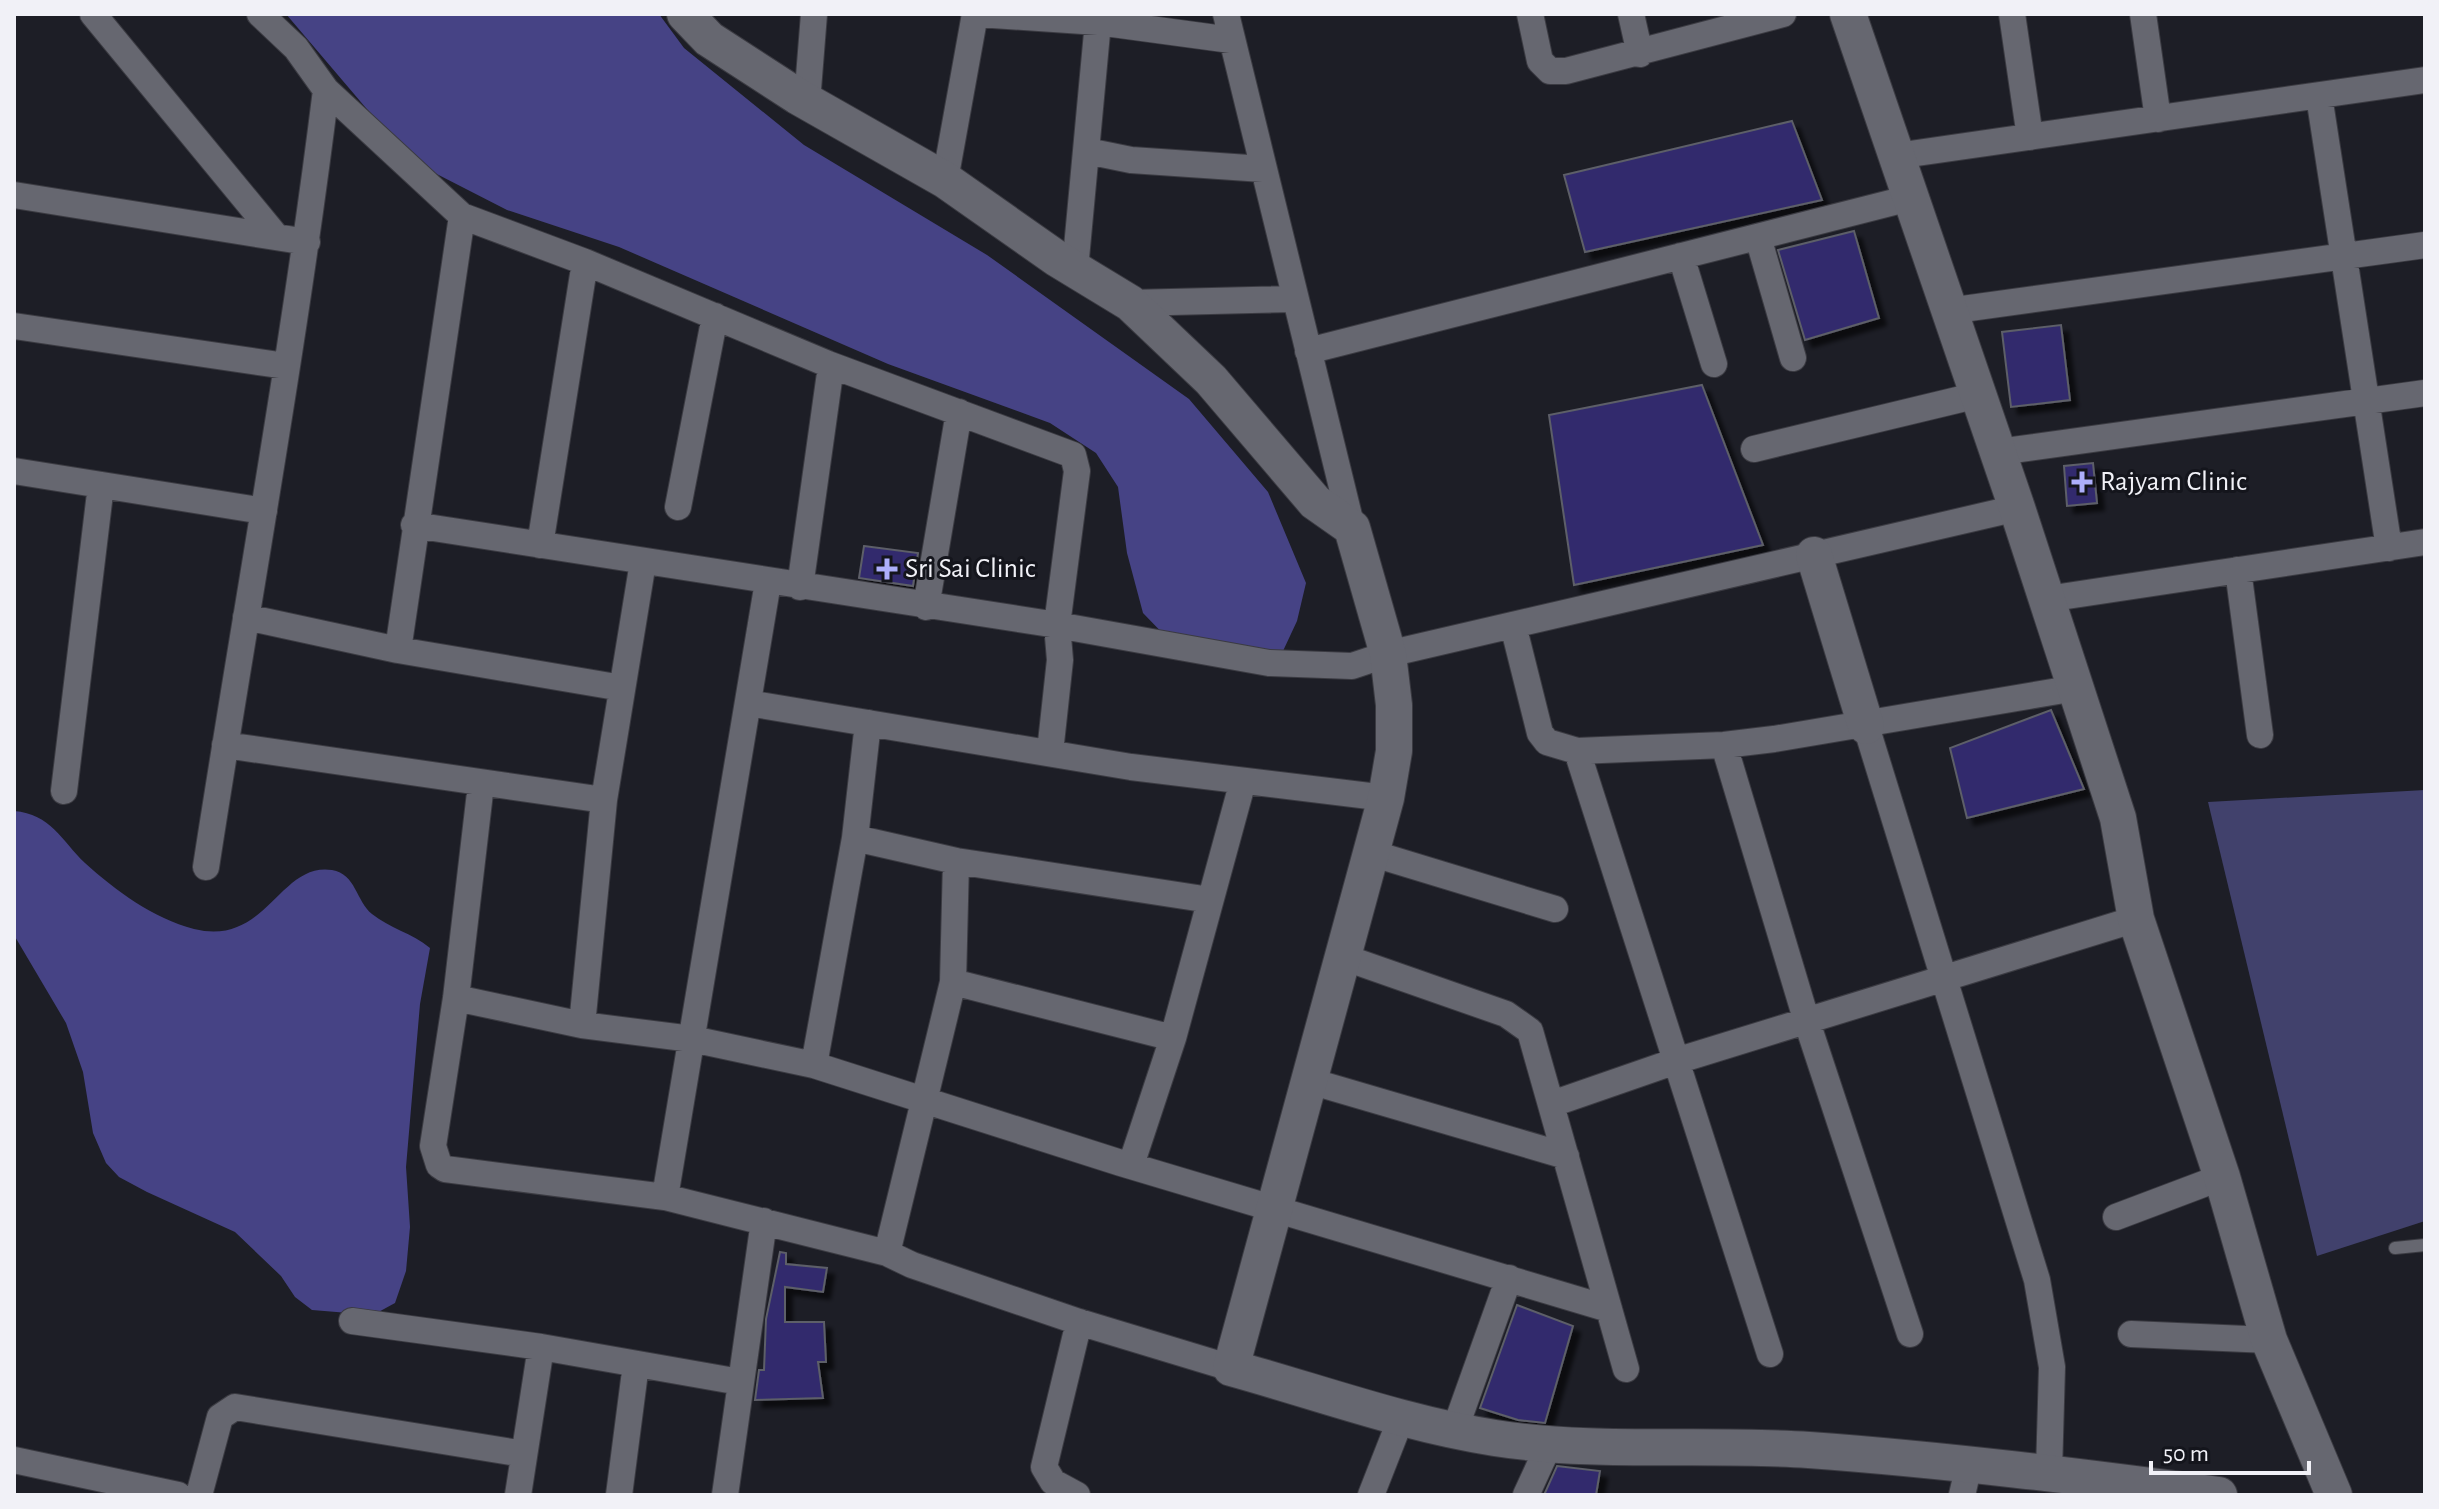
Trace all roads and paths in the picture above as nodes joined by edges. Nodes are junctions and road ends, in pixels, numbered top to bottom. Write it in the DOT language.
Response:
graph roads {
  1 [pos="93,14"];
  2 [pos="260,14"];
  3 [pos="685,14"];
  4 [pos="814,14"];
  5 [pos="977,14"];
  6 [pos="1530,14"];
  7 [pos="1631,14"];
  8 [pos="1783,14"];
  9 [pos="1848,14"];
  10 [pos="2012,14"];
  11 [pos="2143,14"];
  12 [pos="1098,22"];
  13 [pos="1229,27"];
  14 [pos="1640,54"];
  15 [pos="2425,80"];
  16 [pos="326,90"];
  17 [pos="2319,96"];
  18 [pos="807,102"];
  19 [pos="2158,119"];
  20 [pos="2030,137"];
  21 [pos="1087,151"];
  22 [pos="1896,156"];
  23 [pos="1263,169"];
  24 [pos="945,180"];
  25 [pos="14,195"];
  26 [pos="1910,198"];
  27 [pos="462,216"];
  28 [pos="275,235"];
  29 [pos="1758,237"];
  30 [pos="307,242"];
  31 [pos="2425,245"];
  32 [pos="1681,256"];
  33 [pos="2344,259"];
  34 [pos="585,262"];
  35 [pos="1075,269"];
  36 [pos="1295,299"];
  37 [pos="1130,303"];
  38 [pos="1948,311"];
  39 [pos="715,316"];
  40 [pos="14,326"];
  41 [pos="1308,351"];
  42 [pos="1793,358"];
  43 [pos="1714,364"];
  44 [pos="286,366"];
  45 [pos="831,366"];
  46 [pos="2425,393"];
  47 [pos="1978,395"];
  48 [pos="2366,403"];
  49 [pos="959,412"];
  50 [pos="1754,449"];
  51 [pos="1998,452"];
  52 [pos="14,471"];
  53 [pos="101,485"];
  54 [pos="678,507"];
  55 [pos="2017,508"];
  56 [pos="264,511"];
  57 [pos="414,525"];
  58 [pos="1352,528"];
  59 [pos="2425,542"];
  60 [pos="540,545"];
  61 [pos="2389,548"];
  62 [pos="1814,555"];
  63 [pos="643,562"];
  64 [pos="2238,570"];
  65 [pos="768,582"];
  66 [pos="800,587"];
  67 [pos="2047,599"];
  68 [pos="926,607"];
  69 [pos="246,617"];
  70 [pos="1057,625"];
  71 [pos="1513,625"];
  72 [pos="398,650"];
  73 [pos="1388,654"];
  74 [pos="622,688"];
  75 [pos="2076,688"];
  76 [pos="748,703"];
  77 [pos="868,723"];
  78 [pos="1866,726"];
  79 [pos="2260,735"];
  80 [pos="225,745"];
  81 [pos="1724,745"];
  82 [pos="1577,751"];
  83 [pos="1050,752"];
  84 [pos="1243,781"];
  85 [pos="481,784"];
  86 [pos="64,791"];
  87 [pos="1386,798"];
  88 [pos="604,800"];
  89 [pos="855,838"];
  90 [pos="1371,853"];
  91 [pos="956,861"];
  92 [pos="206,867"];
  93 [pos="1210,900"];
  94 [pos="1555,909"];
  95 [pos="2136,919"];
  96 [pos="1343,957"];
  97 [pos="1943,981"];
  98 [pos="953,982"];
  99 [pos="456,998"];
  100 [pos="1807,1022"];
  101 [pos="582,1025"];
  102 [pos="1173,1038"];
  103 [pos="692,1039"];
  104 [pos="1676,1061"];
  105 [pos="814,1065"];
  106 [pos="1310,1081"];
  107 [pos="923,1099"];
  108 [pos="1552,1104"];
  109 [pos="1566,1156"];
  110 [pos="1131,1165"];
  111 [pos="2222,1177"];
  112 [pos="665,1197"];
  113 [pos="1276,1209"];
  114 [pos="2116,1217"];
  115 [pos="764,1221"];
  116 [pos="2425,1245"];
  117 [pos="2395,1248"];
  118 [pos="887,1253"];
  119 [pos="1509,1278"];
  120 [pos="1609,1309"];
  121 [pos="352,1321"];
  122 [pos="1079,1322"];
  123 [pos="1910,1334"];
  124 [pos="2131,1334"];
  125 [pos="2269,1340"];
  126 [pos="541,1347"];
  127 [pos="1770,1354"];
  128 [pos="636,1364"];
  129 [pos="1231,1368"];
  130 [pos="1626,1369"];
  131 [pos="740,1382"];
  132 [pos="1402,1416"];
  133 [pos="1455,1429"];
  134 [pos="1549,1445"];
  135 [pos="524,1454"];
  136 [pos="14,1460"];
  137 [pos="2049,1472"];
  138 [pos="1966,1480"];
  139 [pos="178,1495"];
  140 [pos="199,1495"];
  141 [pos="518,1495"];
  142 [pos="619,1495"];
  143 [pos="725,1495"];
  144 [pos="1077,1495"];
  145 [pos="1371,1495"];
  146 [pos="1526,1495"];
  147 [pos="2219,1495"];
  148 [pos="2334,1495"];
  1 -- 28 [label="street"];
  2 -- 16 [label="street"];
  3 -- 18 [label="street"];
  4 -- 18 [label="street"];
  5 -- 12 [label="street"];
  5 -- 24 [label="street"];
  6 -- 14 [label="street"];
  7 -- 14 [label="street"];
  8 -- 14 [label="street"];
  9 -- 22 [label="street"];
  10 -- 20 [label="street"];
  11 -- 19 [label="street"];
  12 -- 13 [label="street"];
  12 -- 21 [label="street"];
  13 -- 23 [label="street"];
  15 -- 17 [label="street"];
  16 -- 27 [label="street"];
  16 -- 30 [label="street"];
  17 -- 19 [label="street"];
  17 -- 33 [label="street"];
  18 -- 24 [label="street"];
  19 -- 20 [label="street"];
  20 -- 22 [label="street"];
  21 -- 23 [label="street"];
  21 -- 35 [label="street"];
  22 -- 26 [label="street"];
  23 -- 36 [label="street"];
  24 -- 35 [label="street"];
  25 -- 28 [label="street"];
  26 -- 29 [label="street"];
  26 -- 38 [label="street"];
  27 -- 34 [label="street"];
  27 -- 57 [label="street"];
  28 -- 30 [label="street"];
  29 -- 32 [label="street"];
  29 -- 42 [label="street"];
  30 -- 44 [label="street"];
  31 -- 33 [label="street"];
  32 -- 41 [label="street"];
  32 -- 43 [label="street"];
  33 -- 38 [label="street"];
  33 -- 48 [label="street"];
  34 -- 39 [label="street"];
  34 -- 60 [label="street"];
  35 -- 37 [label="street"];
  36 -- 37 [label="street"];
  36 -- 41 [label="street"];
  37 -- 58 [label="street"];
  38 -- 47 [label="street"];
  39 -- 45 [label="street"];
  39 -- 54 [label="street"];
  40 -- 44 [label="street"];
  41 -- 58 [label="street"];
  44 -- 56 [label="street"];
  45 -- 49 [label="street"];
  45 -- 66 [label="street"];
  46 -- 48 [label="street"];
  47 -- 50 [label="street"];
  47 -- 51 [label="street"];
  48 -- 51 [label="street"];
  48 -- 61 [label="street"];
  49 -- 68 [label="street"];
  49 -- 70 [label="street"];
  51 -- 55 [label="street"];
  52 -- 53 [label="street"];
  53 -- 56 [label="street"];
  53 -- 86 [label="street"];
  55 -- 62 [label="street"];
  55 -- 67 [label="street"];
  56 -- 69 [label="street"];
  57 -- 60 [label="street"];
  57 -- 72 [label="street"];
  58 -- 73 [label="street"];
  59 -- 61 [label="street"];
  60 -- 63 [label="street"];
  61 -- 64 [label="street"];
  62 -- 71 [label="street"];
  62 -- 78 [label="street"];
  63 -- 65 [label="street"];
  63 -- 74 [label="street"];
  64 -- 67 [label="street"];
  64 -- 79 [label="street"];
  65 -- 66 [label="street"];
  65 -- 76 [label="street"];
  66 -- 68 [label="street"];
  67 -- 75 [label="street"];
  68 -- 70 [label="street"];
  69 -- 72 [label="street"];
  69 -- 80 [label="street"];
  70 -- 73 [label="street"];
  70 -- 83 [label="street"];
  71 -- 73 [label="street"];
  71 -- 82 [label="street"];
  72 -- 74 [label="street"];
  73 -- 87 [label="street"];
  74 -- 88 [label="street"];
  75 -- 78 [label="street"];
  75 -- 95 [label="street"];
  76 -- 77 [label="street"];
  76 -- 103 [label="street"];
  77 -- 83 [label="street"];
  77 -- 89 [label="street"];
  78 -- 81 [label="street"];
  78 -- 97 [label="street"];
  80 -- 85 [label="street"];
  80 -- 92 [label="street"];
  81 -- 82 [label="street"];
  81 -- 100 [label="street"];
  82 -- 104 [label="street"];
  83 -- 84 [label="street"];
  84 -- 87 [label="street"];
  84 -- 93 [label="street"];
  85 -- 88 [label="street"];
  85 -- 99 [label="street"];
  87 -- 90 [label="street"];
  88 -- 101 [label="street"];
  89 -- 91 [label="street"];
  89 -- 105 [label="street"];
  90 -- 94 [label="street"];
  90 -- 96 [label="street"];
  91 -- 93 [label="street"];
  91 -- 98 [label="street"];
  93 -- 102 [label="street"];
  95 -- 97 [label="street"];
  95 -- 111 [label="street"];
  96 -- 106 [label="street"];
  96 -- 108 [label="street"];
  97 -- 100 [label="street"];
  97 -- 137 [label="street"];
  98 -- 102 [label="street"];
  98 -- 107 [label="street"];
  99 -- 101 [label="street"];
  99 -- 112 [label="street"];
  100 -- 104 [label="street"];
  100 -- 123 [label="street"];
  101 -- 103 [label="street"];
  102 -- 110 [label="street"];
  103 -- 105 [label="street"];
  103 -- 112 [label="street"];
  104 -- 108 [label="street"];
  104 -- 127 [label="street"];
  105 -- 107 [label="street"];
  106 -- 109 [label="street"];
  106 -- 113 [label="street"];
  107 -- 110 [label="street"];
  107 -- 118 [label="street"];
  108 -- 109 [label="street"];
  109 -- 120 [label="street"];
  110 -- 113 [label="street"];
  111 -- 114 [label="street"];
  111 -- 125 [label="street"];
  112 -- 115 [label="street"];
  113 -- 119 [label="street"];
  113 -- 129 [label="street"];
  115 -- 118 [label="street"];
  115 -- 131 [label="street"];
  116 -- 117 [label="lane"];
  118 -- 122 [label="street"];
  119 -- 120 [label="street"];
  119 -- 133 [label="street"];
  120 -- 130 [label="street"];
  121 -- 126 [label="street"];
  122 -- 129 [label="street"];
  122 -- 144 [label="street"];
  124 -- 125 [label="street"];
  125 -- 148 [label="street"];
  126 -- 128 [label="street"];
  126 -- 135 [label="street"];
  128 -- 131 [label="street"];
  128 -- 142 [label="street"];
  129 -- 132 [label="street"];
  131 -- 143 [label="street"];
  132 -- 133 [label="street"];
  132 -- 145 [label="street"];
  133 -- 134 [label="street"];
  134 -- 138 [label="street"];
  134 -- 146 [label="street"];
  135 -- 140 [label="street"];
  135 -- 141 [label="street"];
  136 -- 139 [label="street"];
  137 -- 138 [label="street"];
  137 -- 147 [label="street"];
}
